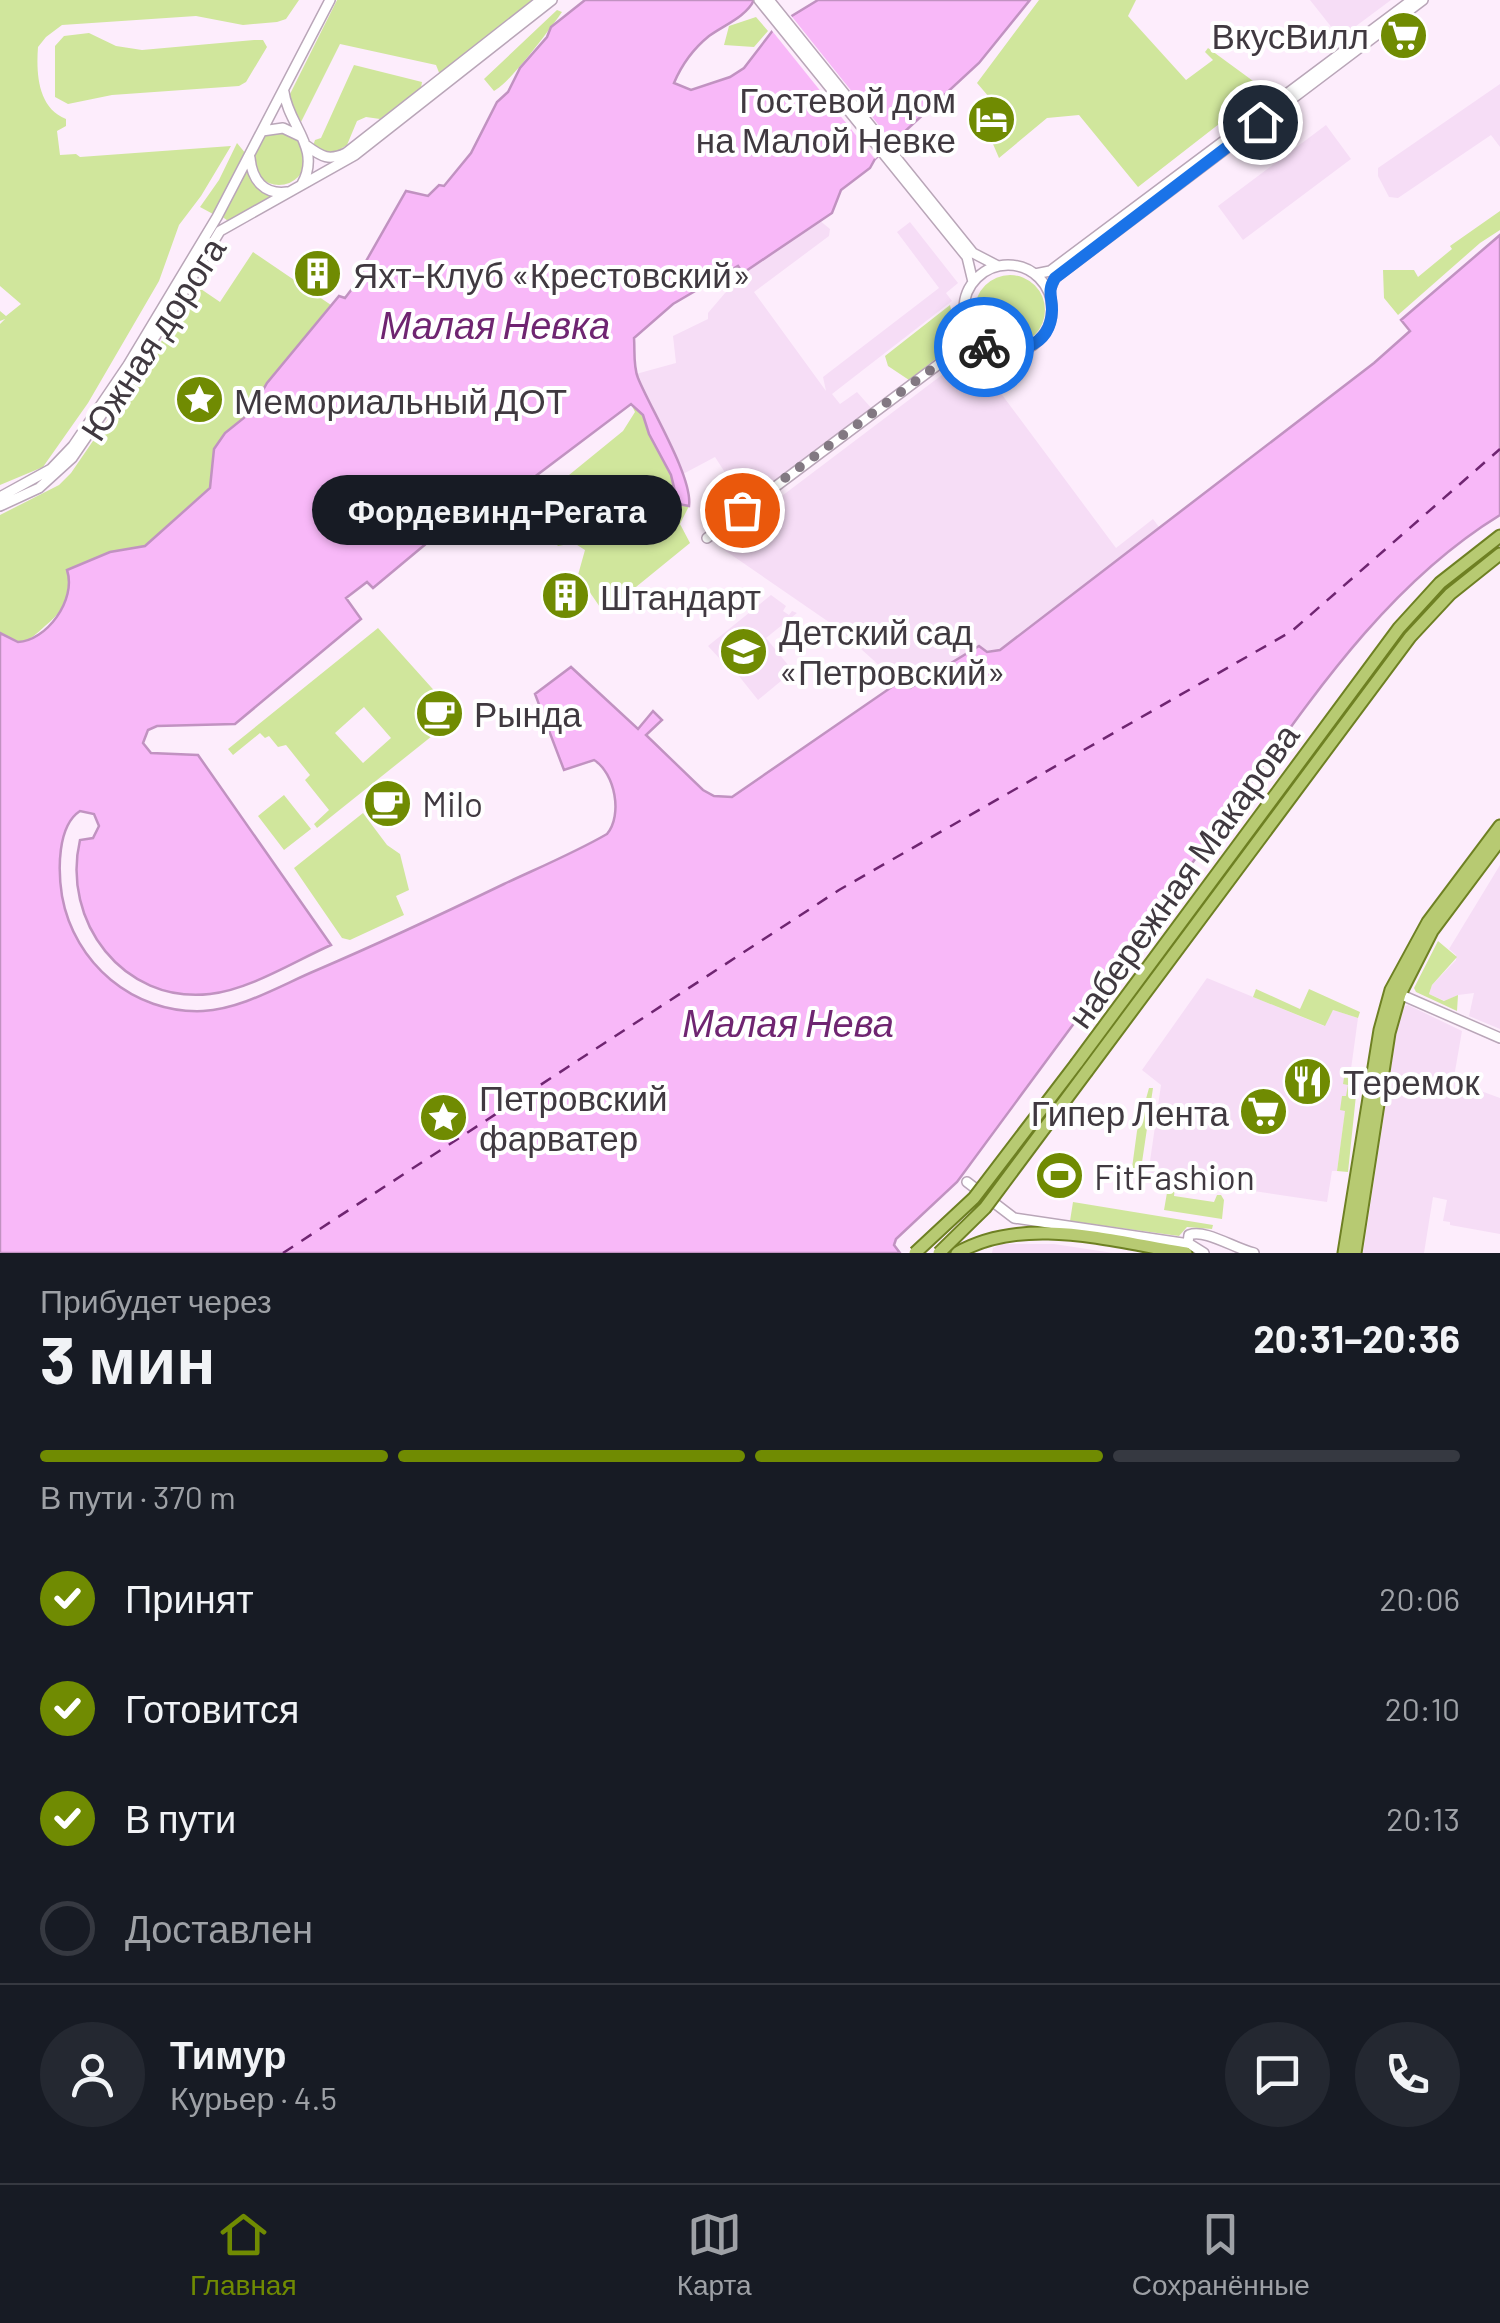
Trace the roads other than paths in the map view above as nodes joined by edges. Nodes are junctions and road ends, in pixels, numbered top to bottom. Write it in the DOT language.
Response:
graph roads {
  1 [pos="330,0"];
  2 [pos="541,0"];
  3 [pos="552,0"];
  4 [pos="759,0"];
  5 [pos="769,0"];
  6 [pos="1412,0"];
  7 [pos="1422,0"];
  8 [pos="284,89"];
  9 [pos="262,131"];
  10 [pos="306,142"];
  11 [pos="885,150"];
  12 [pos="249,155"];
  13 [pos="301,186"];
  14 [pos="290,192"];
  15 [pos="998,266"];
  16 [pos="1035,274"];
  17 [pos="973,282"];
  18 [pos="1049,292"];
  19 [pos="967,324"];
  20 [pos="987,348"];
  21 [pos="955,352"];
  22 [pos="0,496"];
  23 [pos="0,506"];
  24 [pos="1500,536"];
  25 [pos="708,538"];
  26 [pos="1500,554"];
  27 [pos="1500,826"];
  28 [pos="1500,840"];
  29 [pos="1395,992"];
  30 [pos="1500,1038"];
  31 [pos="1082,1067"];
  32 [pos="967,1182"];
  33 [pos="1187,1248"];
  34 [pos="915,1253"];
  35 [pos="939,1253"];
  36 [pos="957,1253"];
  37 [pos="1204,1253"];
  38 [pos="1254,1253"];
  39 [pos="1344,1253"];
  40 [pos="1355,1253"];
  1 -- 8 [label="street"];
  2 -- 10 [label="street"];
  3 -- 13 [label="street, Южная дорога"];
  4 -- 11 [label="street"];
  5 -- 11 [label="street"];
  6 -- 16 [label="street"];
  7 -- 18 [label="street"];
  8 -- 9 [label="street"];
  8 -- 10 [label="street"];
  9 -- 10 [label="street"];
  9 -- 12 [label="street"];
  10 -- 13 [label="street"];
  11 -- 15 [label="street"];
  11 -- 17 [label="street"];
  12 -- 14 [label="street"];
  12 -- 22 [label="street, Южная дорога"];
  13 -- 14 [label="street, Южная дорога"];
  14 -- 23 [label="street, Южная дорога"];
  15 -- 16 [label="street"];
  15 -- 17 [label="street"];
  16 -- 18 [label="street"];
  17 -- 19 [label="street"];
  18 -- 20 [label="street"];
  19 -- 20 [label="street"];
  19 -- 21 [label="street"];
  20 -- 21 [label="street"];
  21 -- 25 [label="street"];
  24 -- 31 [label="main road, набережная Макарова"];
  26 -- 31 [label="main road, набережная Макарова"];
  27 -- 29 [label="main road"];
  28 -- 29 [label="main road"];
  29 -- 30 [label="street"];
  29 -- 39 [label="main road"];
  29 -- 40 [label="main road"];
  31 -- 34 [label="main road, набережная Макарова, bridge"];
  31 -- 35 [label="main road, набережная Макарова, bridge"];
  32 -- 33 [label="street"];
  33 -- 36 [label="main road"];
  33 -- 37 [label="street"];
  33 -- 38 [label="street"];
}
